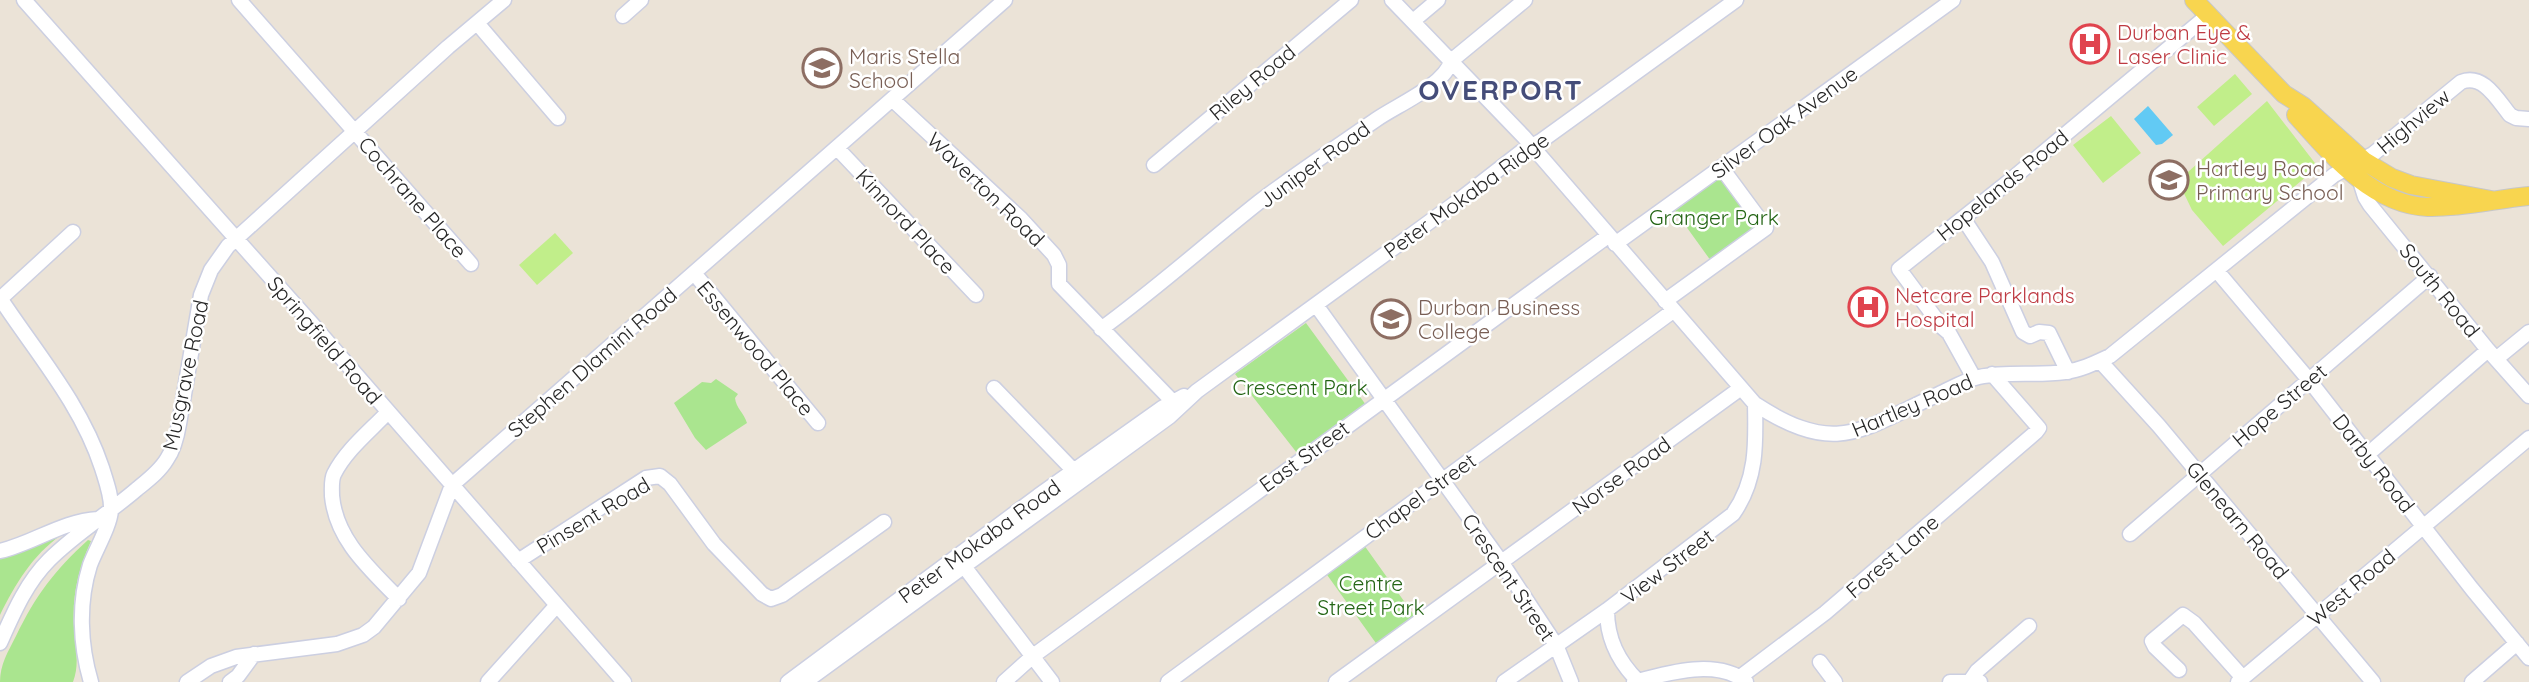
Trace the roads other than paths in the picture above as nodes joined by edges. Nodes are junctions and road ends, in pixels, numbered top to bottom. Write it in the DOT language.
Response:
graph roads {
  1 [pos="24,0"];
  2 [pos="239,0"];
  3 [pos="503,0"];
  4 [pos="641,0"];
  5 [pos="1004,0"];
  6 [pos="1350,0"];
  7 [pos="1392,0"];
  8 [pos="1438,0"];
  9 [pos="1525,0"];
  10 [pos="1735,0"];
  11 [pos="1953,0"];
  12 [pos="2194,0"];
  13 [pos="623,16"];
  14 [pos="2207,16"];
  15 [pos="1413,21"];
  16 [pos="477,23"];
  17 [pos="1451,61"];
  18 [pos="893,100"];
  19 [pos="558,118"];
  20 [pos="2529,119"];
  21 [pos="355,131"];
  22 [pos="1532,147"];
  23 [pos="837,148"];
  24 [pos="1154,165"];
  25 [pos="1721,167"];
  26 [pos="2357,169"];
  27 [pos="2529,196"];
  28 [pos="1963,218"];
  29 [pos="73,232"];
  30 [pos="235,237"];
  31 [pos="1612,240"];
  32 [pos="218,258"];
  33 [pos="258,262"];
  34 [pos="471,264"];
  35 [pos="2217,271"];
  36 [pos="694,274"];
  37 [pos="2430,276"];
  38 [pos="975,295"];
  39 [pos="0,299"];
  40 [pos="1316,305"];
  41 [pos="1669,306"];
  42 [pos="1101,329"];
  43 [pos="2529,332"];
  44 [pos="2492,355"];
  45 [pos="2100,361"];
  46 [pos="2068,372"];
  47 [pos="1992,374"];
  48 [pos="1974,378"];
  49 [pos="2309,380"];
  50 [pos="994,388"];
  51 [pos="1741,388"];
  52 [pos="2529,396"];
  53 [pos="1384,399"];
  54 [pos="1755,404"];
  55 [pos="1176,405"];
  56 [pos="388,412"];
  57 [pos="818,423"];
  58 [pos="2529,438"];
  59 [pos="2368,454"];
  60 [pos="1074,471"];
  61 [pos="2198,474"];
  62 [pos="1442,480"];
  63 [pos="452,485"];
  64 [pos="111,511"];
  65 [pos="1020,517"];
  66 [pos="98,519"];
  67 [pos="884,522"];
  68 [pos="2423,527"];
  69 [pos="2130,534"];
  70 [pos="0,551"];
  71 [pos="518,561"];
  72 [pos="1502,563"];
  73 [pos="963,565"];
  74 [pos="399,599"];
  75 [pos="557,605"];
  76 [pos="1607,610"];
  77 [pos="2318,615"];
  78 [pos="2029,626"];
  79 [pos="0,643"];
  80 [pos="2517,643"];
  81 [pos="1556,645"];
  82 [pos="254,654"];
  83 [pos="1033,656"];
  84 [pos="2529,658"];
  85 [pos="1821,662"];
  86 [pos="2179,670"];
  87 [pos="1687,676"];
  88 [pos="1743,680"];
  89 [pos="2240,680"];
  90 [pos="1636,681"];
  91 [pos="1976,681"];
  92 [pos="91,682"];
  93 [pos="187,682"];
  94 [pos="230,682"];
  95 [pos="488,682"];
  96 [pos="624,682"];
  97 [pos="788,682"];
  98 [pos="805,682"];
  99 [pos="1004,682"];
  100 [pos="1052,682"];
  101 [pos="1168,682"];
  102 [pos="1336,682"];
  103 [pos="1504,682"];
  104 [pos="1571,682"];
  105 [pos="1835,682"];
  106 [pos="1950,682"];
  107 [pos="2373,682"];
  108 [pos="2472,682"];
  1 -- 30 [label="street, Springfield Road"];
  2 -- 21 [label="street, Cochrane Place"];
  3 -- 16 [label="street, Musgrave Road"];
  4 -- 13 [label="street"];
  5 -- 18 [label="street, Stephen Dlamini Road"];
  6 -- 24 [label="street, Riley Road"];
  7 -- 15 [label="street, Hartley Road"];
  8 -- 15 [label="street"];
  9 -- 17 [label="street, Juniper Road"];
  10 -- 22 [label="street, Peter Mokaba Ridge"];
  11 -- 25 [label="street, Silver Oak Avenue"];
  12 -- 14 [label="main road, South Road"];
  14 -- 26 [label="main road, South Road"];
  14 -- 28 [label="street, Hopelands Road"];
  15 -- 17 [label="street, Hartley Road"];
  16 -- 19 [label="street"];
  16 -- 21 [label="street, Musgrave Road"];
  17 -- 22 [label="street, Hartley Road"];
  17 -- 42 [label="street, Juniper Road"];
  18 -- 23 [label="street, Stephen Dlamini Road"];
  18 -- 42 [label="street, Waverton Road"];
  20 -- 26 [label="street, Highview"];
  21 -- 30 [label="street, Musgrave Road"];
  21 -- 34 [label="street, Cochrane Place"];
  22 -- 31 [label="street, Hartley Road"];
  22 -- 40 [label="street, Peter Mokaba Ridge"];
  23 -- 36 [label="street, Stephen Dlamini Road"];
  23 -- 38 [label="street, Kinnord Place"];
  25 -- 31 [label="street, Silver Oak Avenue"];
  25 -- 41 [label="street, Chapel Street"];
  26 -- 27 [label="main road"];
  26 -- 35 [label="street, Hartley Road"];
  26 -- 37 [label="street, South Road"];
  28 -- 46 [label="street"];
  28 -- 48 [label="street, Hopelands Road"];
  29 -- 39 [label="street"];
  30 -- 32 [label="street, Musgrave Road"];
  30 -- 33 [label="street, Springfield Road"];
  31 -- 41 [label="street, Hartley Road"];
  31 -- 53 [label="street, East Street"];
  32 -- 33 [label="street"];
  32 -- 64 [label="street, Musgrave Road"];
  33 -- 56 [label="street, Springfield Road"];
  35 -- 45 [label="street, Hartley Road"];
  35 -- 49 [label="street, Darby Road"];
  36 -- 57 [label="street, Essenwood Place"];
  36 -- 63 [label="street, Stephen Dlamini Road"];
  37 -- 44 [label="street, South Road"];
  37 -- 49 [label="street, Hope Street"];
  39 -- 64 [label="street"];
  40 -- 53 [label="street, Crescent Street"];
  40 -- 55 [label="street, Peter Mokaba Ridge"];
  41 -- 51 [label="street, Hartley Road"];
  41 -- 62 [label="street, Chapel Street"];
  42 -- 55 [label="street, Waverton Road"];
  43 -- 44 [label="street"];
  44 -- 52 [label="street, South Road"];
  44 -- 59 [label="street"];
  45 -- 46 [label="street, Hartley Road"];
  45 -- 61 [label="street, Glenearn Road"];
  46 -- 47 [label="street, Hartley Road"];
  47 -- 48 [label="street, Hartley Road"];
  47 -- 88 [label="street, Forest Lane"];
  48 -- 54 [label="street, Hartley Road"];
  49 -- 59 [label="street, Darby Road"];
  49 -- 61 [label="street, Hope Street"];
  50 -- 60 [label="street"];
  51 -- 54 [label="street, Hartley Road"];
  51 -- 72 [label="street, Norse Road"];
  53 -- 62 [label="street, Crescent Street"];
  53 -- 83 [label="street, East Street"];
  54 -- 76 [label="street, View Street"];
  55 -- 60 [label="street, Peter Mokaba Road"];
  55 -- 65 [label="street, Peter Mokaba Road"];
  56 -- 63 [label="street, Springfield Road"];
  56 -- 74 [label="street"];
  58 -- 68 [label="street, West Road"];
  59 -- 68 [label="street, Darby Road"];
  60 -- 65 [label="street, Peter Mokaba Road"];
  61 -- 69 [label="street, Hope Street"];
  61 -- 77 [label="street, Glenearn Road"];
  62 -- 72 [label="street, Crescent Street"];
  62 -- 101 [label="street, Chapel Street"];
  63 -- 71 [label="street, Springfield Road"];
  63 -- 74 [label="street, Stephen Dlamini Road"];
  64 -- 66 [label="street, Musgrave Road"];
  64 -- 92 [label="street"];
  65 -- 73 [label="street, Peter Mokaba Road"];
  65 -- 97 [label="street, Peter Mokaba Road"];
  66 -- 70 [label="street"];
  66 -- 79 [label="street, Musgrave Road"];
  67 -- 71 [label="street, Pinsent Road"];
  68 -- 77 [label="street, West Road"];
  68 -- 80 [label="street, Darby Road"];
  71 -- 75 [label="street, Springfield Road"];
  72 -- 81 [label="street, Crescent Street"];
  72 -- 102 [label="street, Norse Road"];
  73 -- 83 [label="street"];
  73 -- 98 [label="street, Peter Mokaba Road"];
  74 -- 82 [label="street, Stephen Dlamini Road"];
  75 -- 95 [label="street"];
  75 -- 96 [label="street, Springfield Road"];
  76 -- 81 [label="street, View Street"];
  76 -- 90 [label="street"];
  77 -- 89 [label="street, West Road"];
  77 -- 107 [label="street, Glenearn Road"];
  78 -- 91 [label="street"];
  80 -- 84 [label="street, Darby Road"];
  80 -- 108 [label="street"];
  81 -- 103 [label="street, View Street"];
  81 -- 104 [label="street, Crescent Street"];
  82 -- 93 [label="street, Stephen Dlamini Road"];
  82 -- 94 [label="street"];
  83 -- 99 [label="street, East Street"];
  83 -- 100 [label="street"];
  85 -- 105 [label="street"];
  86 -- 89 [label="street"];
  87 -- 88 [label="street"];
  87 -- 90 [label="street"];
  91 -- 106 [label="street"];
}
